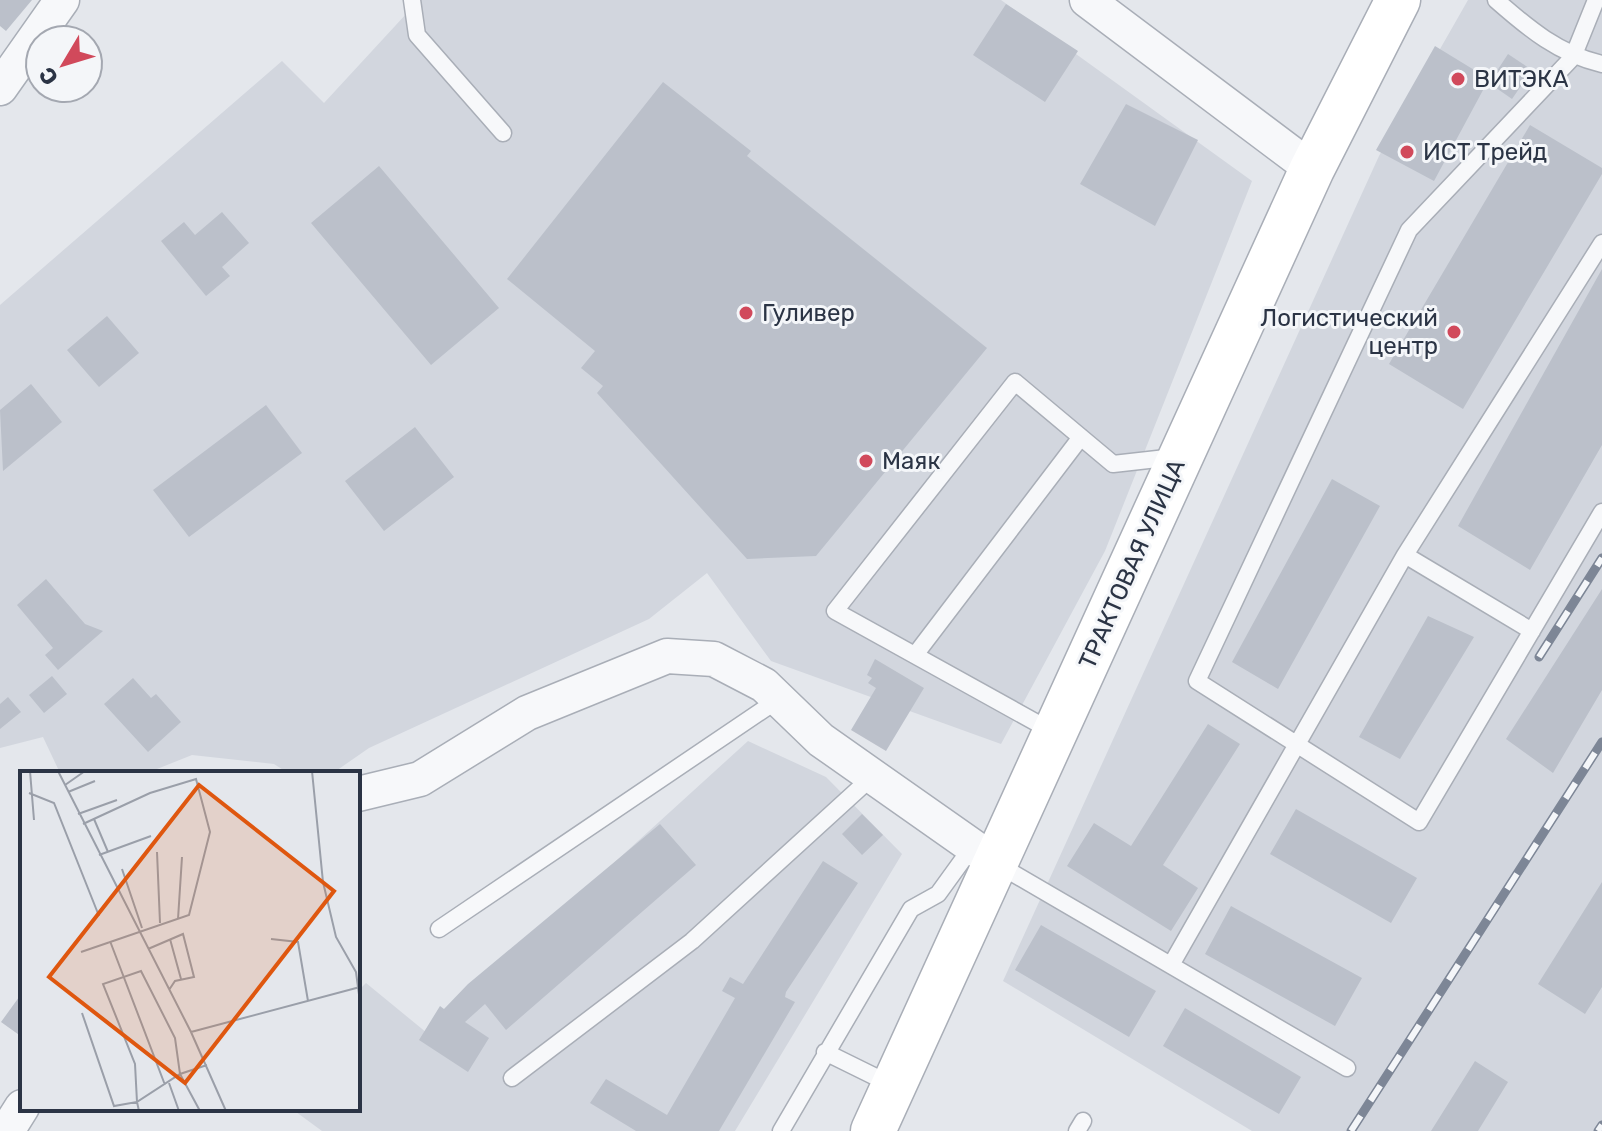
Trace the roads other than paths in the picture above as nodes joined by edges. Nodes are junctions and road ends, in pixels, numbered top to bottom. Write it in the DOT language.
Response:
graph roads {
  1 [pos="62,0"];
  2 [pos="412,0"];
  3 [pos="1087,0"];
  4 [pos="1398,0"];
  5 [pos="1496,0"];
  6 [pos="1596,0"];
  7 [pos="1573,57"];
  8 [pos="1602,64"];
  9 [pos="0,88"];
  10 [pos="503,133"];
  11 [pos="1312,169"];
  12 [pos="1602,243"];
  13 [pos="1081,437"];
  14 [pos="1181,456"];
  15 [pos="1602,512"];
  16 [pos="1405,555"];
  17 [pos="1532,631"];
  18 [pos="915,655"];
  19 [pos="779,699"];
  20 [pos="1055,733"];
  21 [pos="1294,744"];
  22 [pos="873,776"];
  23 [pos="360,794"];
  24 [pos="984,855"];
  25 [pos="439,929"];
  26 [pos="1171,965"];
  27 [pos="825,1052"];
  28 [pos="1347,1068"];
  29 [pos="512,1078"];
  30 [pos="894,1086"];
  31 [pos="20,1110"];
  32 [pos="7,1131"];
  33 [pos="781,1131"];
  34 [pos="873,1131"];
  1 -- 9 [label="street"];
  2 -- 10 [label="lane"];
  3 -- 11 [label="street"];
  4 -- 11 [label="main road, ТРАКТОВАЯ УЛИЦА"];
  5 -- 7 [label="lane"];
  6 -- 7 [label="lane"];
  7 -- 8 [label="lane"];
  7 -- 21 [label="lane"];
  11 -- 14 [label="main road, ТРАКТОВАЯ УЛИЦА"];
  12 -- 16 [label="lane"];
  13 -- 14 [label="lane"];
  13 -- 18 [label="lane"];
  13 -- 18 [label="lane"];
  14 -- 20 [label="main road, ТРАКТОВАЯ УЛИЦА"];
  15 -- 17 [label="lane"];
  16 -- 17 [label="lane"];
  16 -- 21 [label="lane"];
  17 -- 21 [label="lane"];
  18 -- 20 [label="lane"];
  19 -- 22 [label="street"];
  19 -- 23 [label="street"];
  19 -- 25 [label="lane"];
  20 -- 24 [label="main road, ТРАКТОВАЯ УЛИЦА"];
  21 -- 26 [label="lane"];
  22 -- 24 [label="street"];
  22 -- 29 [label="lane"];
  24 -- 26 [label="lane"];
  24 -- 27 [label="lane"];
  24 -- 30 [label="main road, ТРАКТОВАЯ УЛИЦА"];
  26 -- 28 [label="lane"];
  27 -- 30 [label="lane"];
  27 -- 33 [label="lane"];
  30 -- 34 [label="main road, ТРАКТОВАЯ УЛИЦА"];
  31 -- 32 [label="street"];
}
